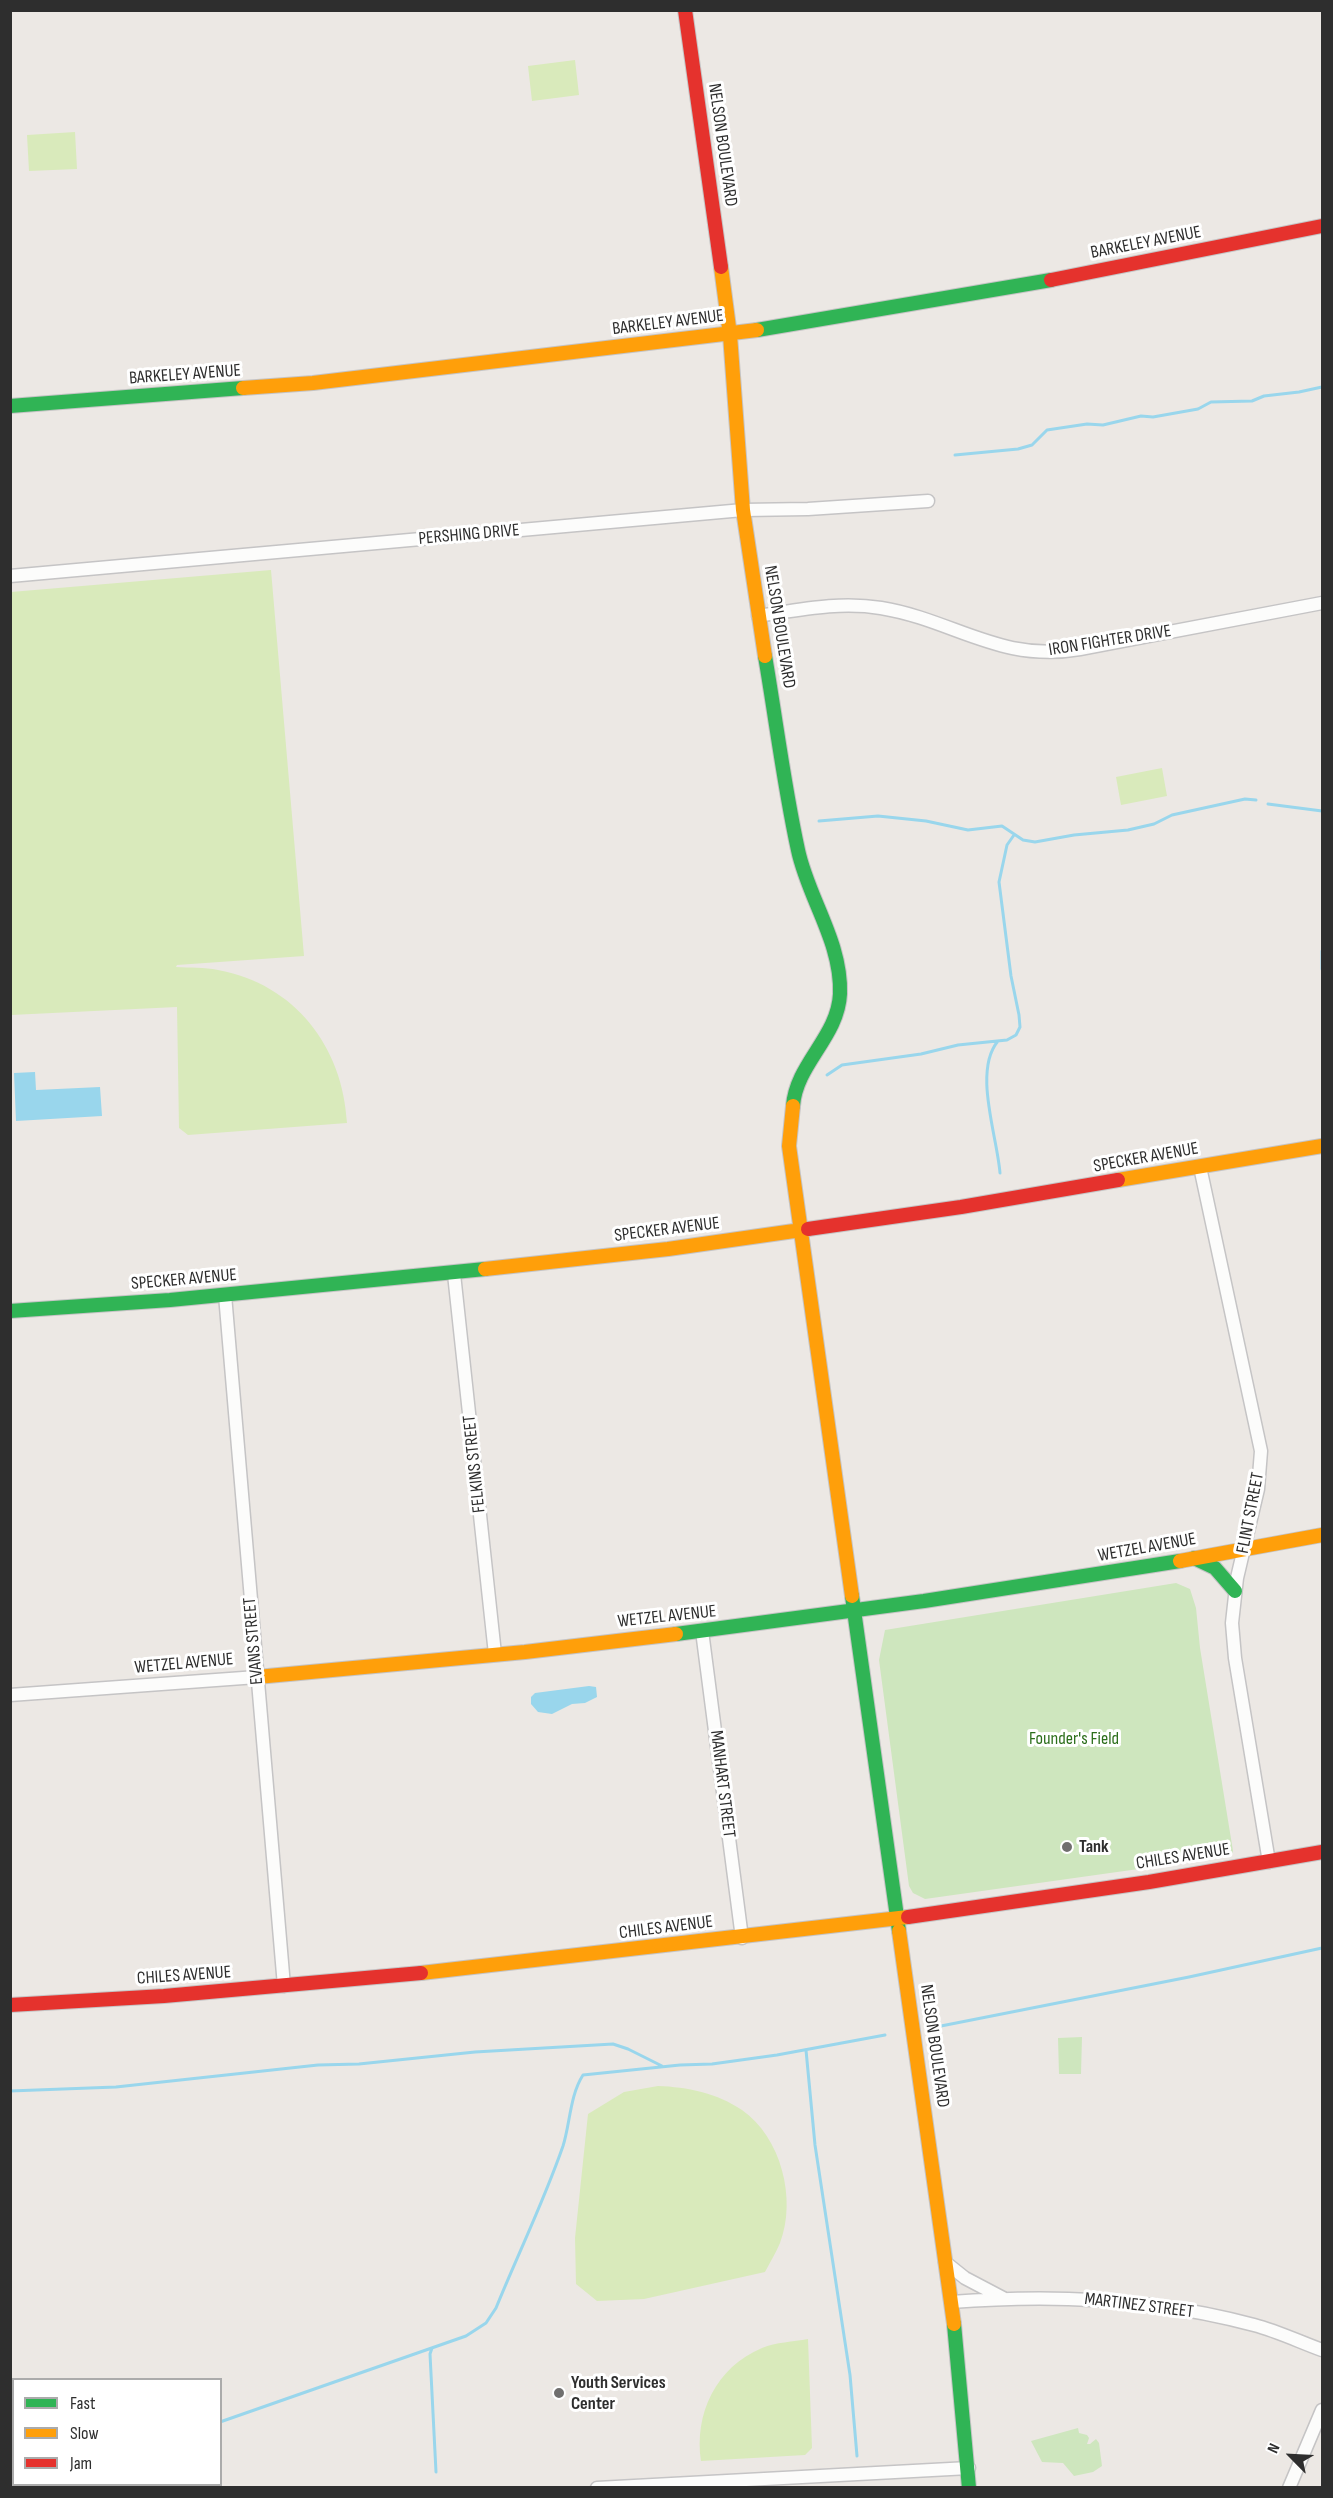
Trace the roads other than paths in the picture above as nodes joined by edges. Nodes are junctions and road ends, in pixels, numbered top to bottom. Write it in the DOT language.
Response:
graph roads {
  1 [pos="685,10"];
  2 [pos="1323,226"];
  3 [pos="730,334"];
  4 [pos="10,406"];
  5 [pos="928,501"];
  6 [pos="742,510"];
  7 [pos="10,576"];
  8 [pos="1323,603"];
  9 [pos="758,616"];
  10 [pos="1323,1146"];
  11 [pos="1200,1167"];
  12 [pos="802,1231"];
  13 [pos="454,1274"];
  14 [pos="225,1295"];
  15 [pos="10,1311"];
  16 [pos="1323,1535"];
  17 [pos="1244,1550"];
  18 [pos="1194,1558"];
  19 [pos="1235,1591"];
  20 [pos="856,1611"];
  21 [pos="702,1631"];
  22 [pos="495,1654"];
  23 [pos="257,1677"];
  24 [pos="10,1695"];
  25 [pos="1323,1852"];
  26 [pos="1269,1862"];
  27 [pos="898,1919"];
  28 [pos="742,1938"];
  29 [pos="285,1986"];
  30 [pos="10,2005"];
  31 [pos="945,2262"];
  32 [pos="1004,2298"];
  33 [pos="951,2302"];
  34 [pos="1323,2350"];
  35 [pos="1323,2410"];
  36 [pos="969,2468"];
  37 [pos="793,2482"];
  38 [pos="597,2487"];
  39 [pos="969,2487"];
  40 [pos="1289,2487"];
  1 -- 3 [label="street, NELSON BOULEVARD"];
  2 -- 3 [label="street, BARKELEY AVENUE"];
  3 -- 4 [label="street, BARKELEY AVENUE"];
  3 -- 6 [label="street, NELSON BOULEVARD"];
  5 -- 6 [label="street, PERSHING DRIVE"];
  6 -- 7 [label="street, PERSHING DRIVE"];
  6 -- 9 [label="street, NELSON BOULEVARD"];
  8 -- 9 [label="street, IRON FIGHTER DRIVE"];
  9 -- 12 [label="street, NELSON BOULEVARD"];
  10 -- 11 [label="street, SPECKER AVENUE"];
  11 -- 12 [label="street, SPECKER AVENUE"];
  11 -- 17 [label="street, FLINT STREET"];
  12 -- 13 [label="street, SPECKER AVENUE"];
  12 -- 20 [label="street, NELSON BOULEVARD"];
  13 -- 14 [label="street, SPECKER AVENUE"];
  13 -- 22 [label="street, FELKINS STREET"];
  14 -- 15 [label="street, SPECKER AVENUE"];
  14 -- 23 [label="street, EVANS STREET"];
  16 -- 17 [label="street, WETZEL AVENUE"];
  17 -- 18 [label="street, WETZEL AVENUE"];
  17 -- 19 [label="street, FLINT STREET"];
  18 -- 19 [label="street"];
  18 -- 20 [label="street, WETZEL AVENUE"];
  19 -- 26 [label="street, FLINT STREET"];
  20 -- 21 [label="street, WETZEL AVENUE"];
  20 -- 27 [label="street, NELSON BOULEVARD"];
  21 -- 22 [label="street, WETZEL AVENUE"];
  21 -- 28 [label="street, MANHART STREET"];
  22 -- 23 [label="street, WETZEL AVENUE"];
  23 -- 24 [label="street, WETZEL AVENUE"];
  23 -- 29 [label="street, EVANS STREET"];
  25 -- 26 [label="street, CHILES AVENUE"];
  26 -- 27 [label="street, CHILES AVENUE"];
  27 -- 28 [label="street, CHILES AVENUE"];
  27 -- 31 [label="street, NELSON BOULEVARD"];
  28 -- 29 [label="street, CHILES AVENUE"];
  29 -- 30 [label="street, CHILES AVENUE"];
  31 -- 32 [label="street"];
  31 -- 33 [label="street, NELSON BOULEVARD"];
  32 -- 33 [label="street, MARTINEZ STREET"];
  32 -- 34 [label="street, MARTINEZ STREET"];
  33 -- 36 [label="street, NELSON BOULEVARD"];
  35 -- 40 [label="street"];
  36 -- 37 [label="street"];
  36 -- 39 [label="street, NELSON BOULEVARD"];
  37 -- 38 [label="street"];
}
